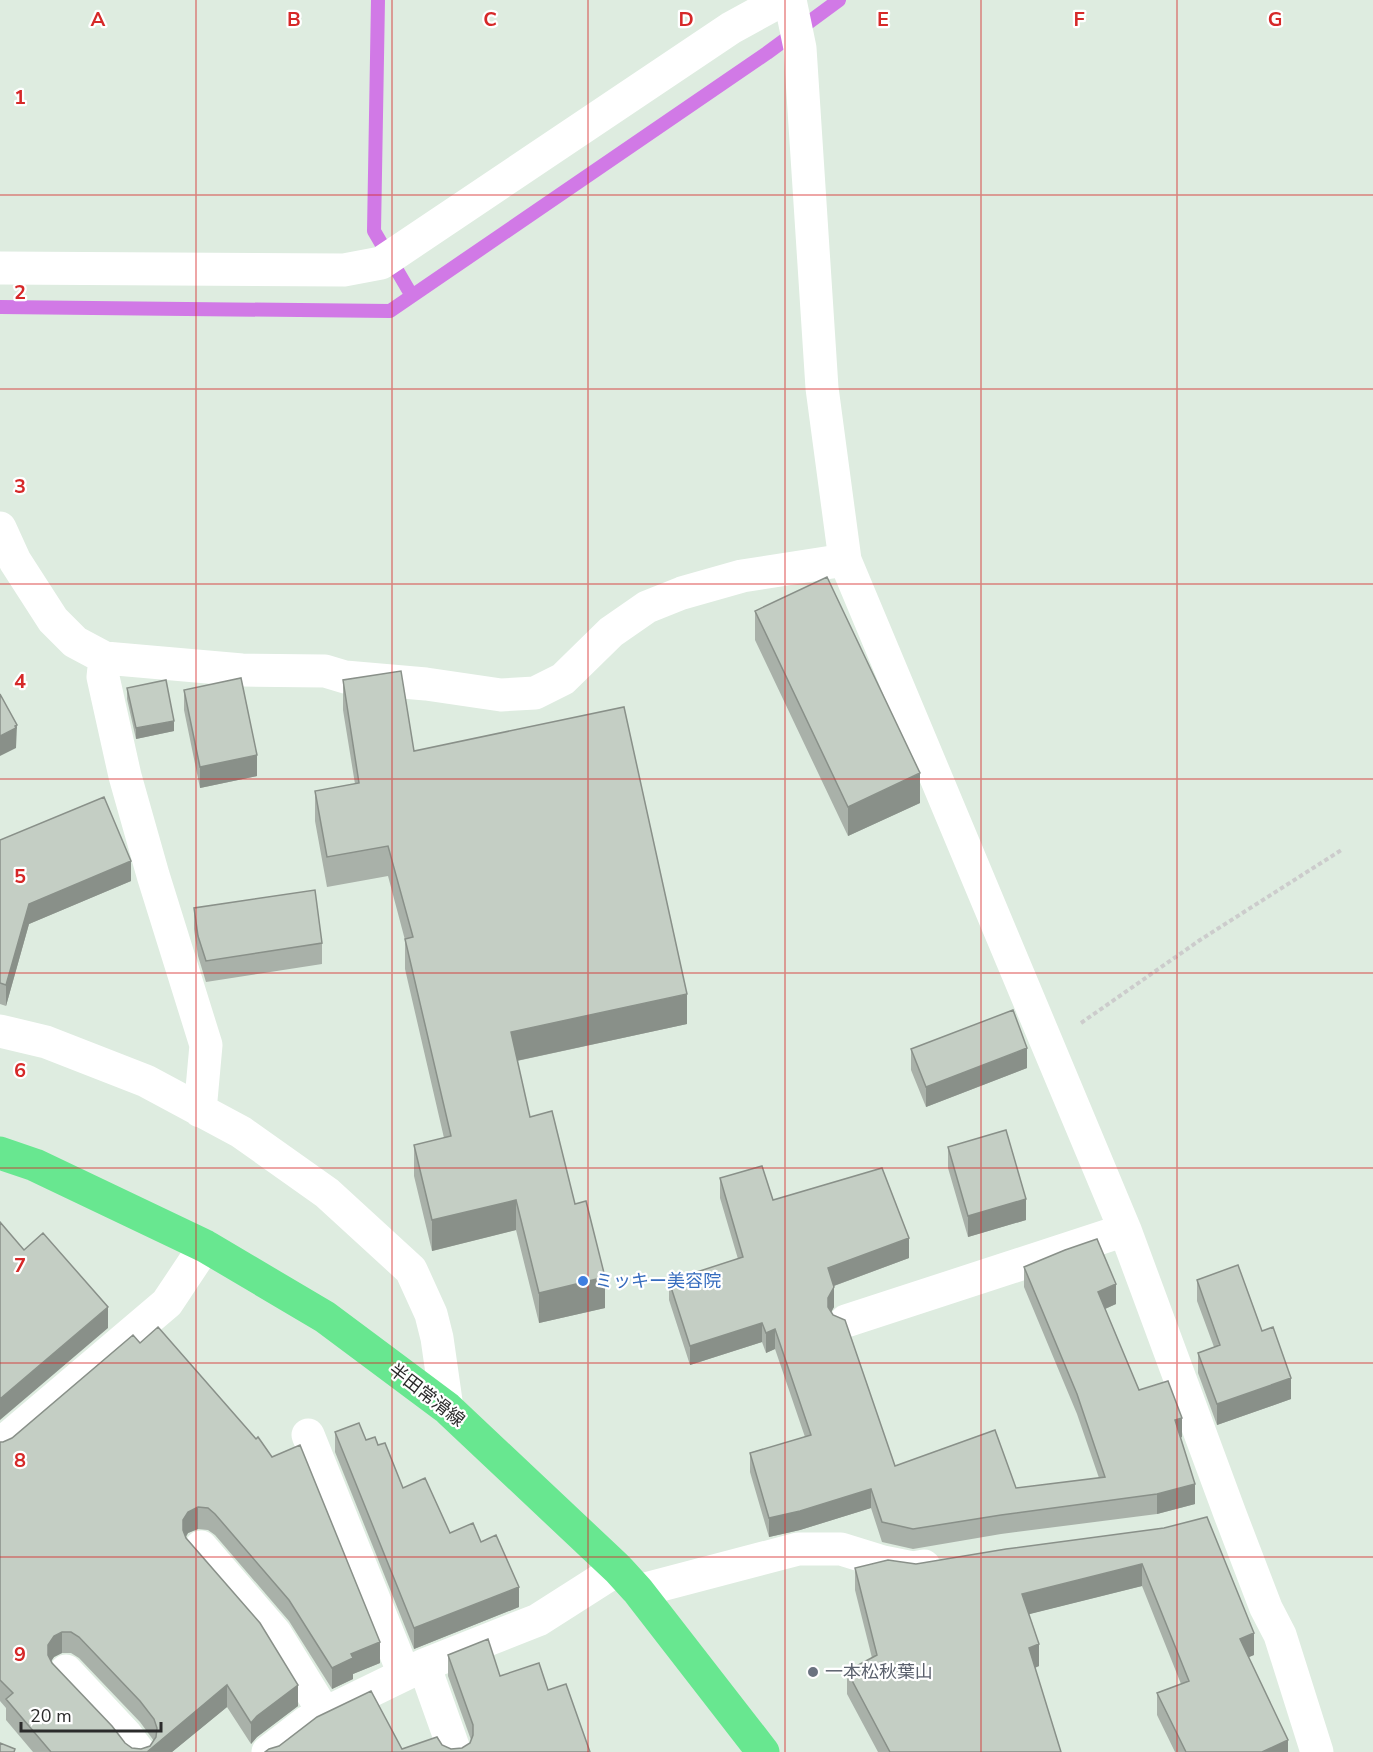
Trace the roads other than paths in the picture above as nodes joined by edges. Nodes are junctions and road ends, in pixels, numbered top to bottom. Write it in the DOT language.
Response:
graph roads {
  1 [pos="782,0"];
  2 [pos="790,0"];
  3 [pos="0,268"];
  4 [pos="0,528"];
  5 [pos="845,560"];
  6 [pos="105,658"];
  7 [pos="0,1031"];
  8 [pos="200,1111"];
  9 [pos="0,1153"];
  10 [pos="1125,1230"];
  11 [pos="205,1246"];
  12 [pos="846,1321"];
  13 [pos="447,1408"];
  14 [pos="308,1435"];
  15 [pos="0,1445"];
  16 [pos="201,1546"];
  17 [pos="958,1560"];
  18 [pos="628,1580"];
  19 [pos="414,1669"];
  20 [pos="66,1671"];
  21 [pos="324,1714"];
  22 [pos="139,1752"];
  23 [pos="268,1752"];
  24 [pos="454,1752"];
  25 [pos="763,1752"];
  26 [pos="1317,1752"];
  1 -- 3 [label="street"];
  2 -- 5 [label="street"];
  4 -- 6 [label="street"];
  5 -- 6 [label="street"];
  5 -- 10 [label="street"];
  6 -- 8 [label="street"];
  7 -- 8 [label="street"];
  8 -- 13 [label="street"];
  9 -- 11 [label="main road, 半田常滑線"];
  10 -- 12 [label="street"];
  10 -- 26 [label="street"];
  11 -- 13 [label="main road, 半田常滑線"];
  11 -- 15 [label="street"];
  13 -- 18 [label="main road, 半田常滑線"];
  14 -- 19 [label="street"];
  16 -- 21 [label="street"];
  17 -- 18 [label="street"];
  18 -- 19 [label="street"];
  18 -- 25 [label="main road, 半田常滑線"];
  19 -- 21 [label="street"];
  19 -- 24 [label="street"];
  20 -- 22 [label="street"];
  21 -- 23 [label="street"];
}
